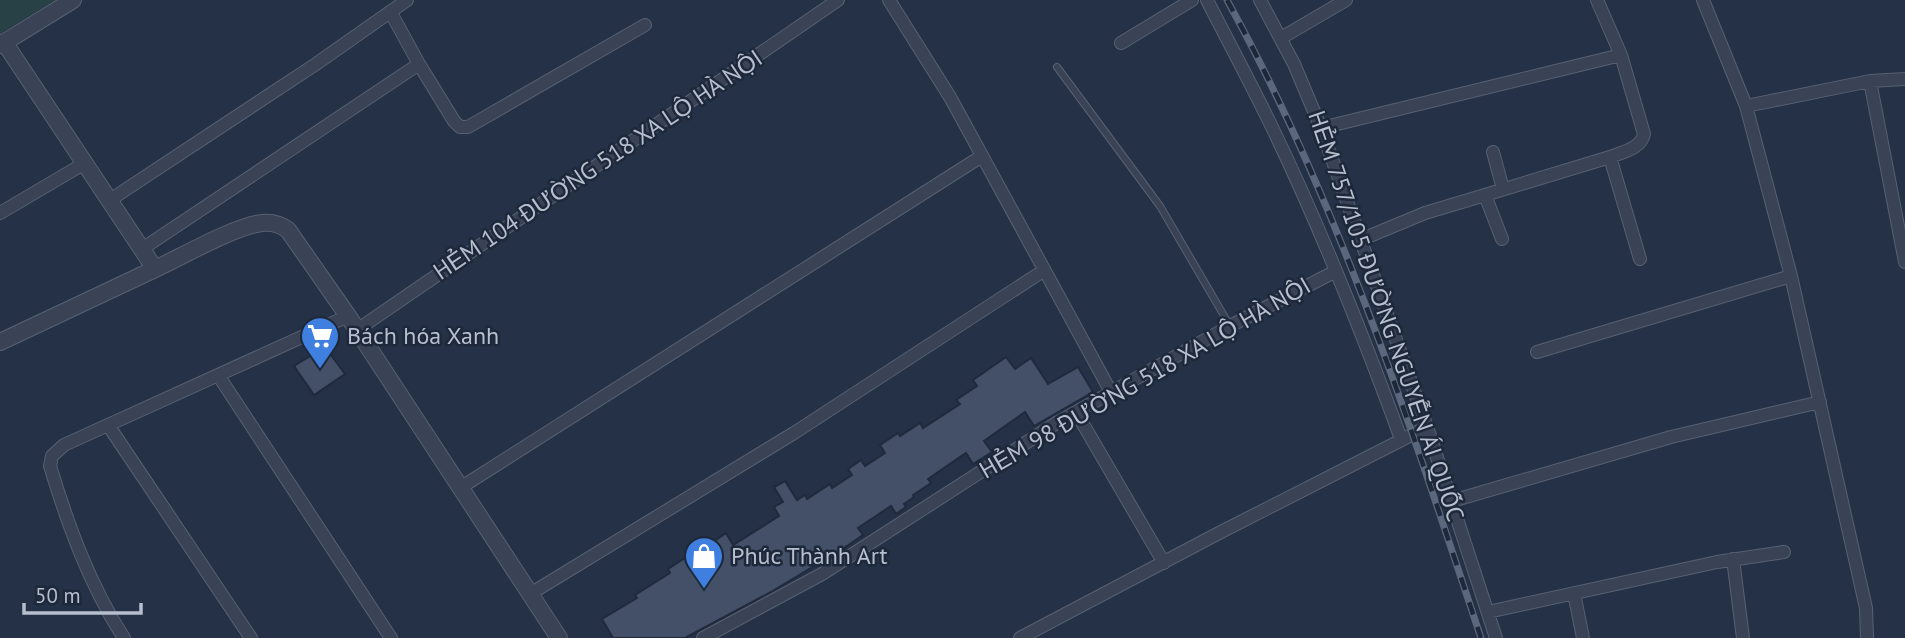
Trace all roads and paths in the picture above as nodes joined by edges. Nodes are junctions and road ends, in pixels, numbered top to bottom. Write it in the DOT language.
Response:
graph roads {
  1 [pos="73,0"];
  2 [pos="407,0"];
  3 [pos="838,0"];
  4 [pos="889,0"];
  5 [pos="1192,0"];
  6 [pos="1207,0"];
  7 [pos="1260,0"];
  8 [pos="1346,0"];
  9 [pos="1597,0"];
  10 [pos="1703,0"];
  11 [pos="824,4"];
  12 [pos="389,6"];
  13 [pos="645,25"];
  14 [pos="1281,38"];
  15 [pos="2,43"];
  16 [pos="1121,43"];
  17 [pos="1621,55"];
  18 [pos="419,64"];
  19 [pos="1057,66"];
  20 [pos="1905,79"];
  21 [pos="1870,81"];
  22 [pos="1746,106"];
  23 [pos="1321,128"];
  24 [pos="1493,152"];
  25 [pos="982,156"];
  26 [pos="1610,157"];
  27 [pos="85,163"];
  28 [pos="1503,190"];
  29 [pos="1485,195"];
  30 [pos="110,200"];
  31 [pos="0,213"];
  32 [pos="1502,239"];
  33 [pos="1360,240"];
  34 [pos="142,249"];
  35 [pos="1640,259"];
  36 [pos="1905,262"];
  37 [pos="155,269"];
  38 [pos="1043,271"];
  39 [pos="1336,271"];
  40 [pos="1791,276"];
  41 [pos="352,323"];
  42 [pos="1230,326"];
  43 [pos="0,342"];
  44 [pos="1537,352"];
  45 [pos="218,375"];
  46 [pos="1111,392"];
  47 [pos="1820,402"];
  48 [pos="1076,412"];
  49 [pos="108,425"];
  50 [pos="1427,427"];
  51 [pos="1401,439"];
  52 [pos="460,488"];
  53 [pos="1451,501"];
  54 [pos="1784,552"];
  55 [pos="1733,559"];
  56 [pos="1164,563"];
  57 [pos="1574,593"];
  58 [pos="530,594"];
  59 [pos="1488,612"];
  60 [pos="124,638"];
  61 [pos="251,638"];
  62 [pos="391,638"];
  63 [pos="559,638"];
  64 [pos="703,638"];
  65 [pos="1020,638"];
  66 [pos="1496,638"];
  67 [pos="1583,638"];
  68 [pos="1743,638"];
  69 [pos="1867,638"];
  1 -- 15 [label="street"];
  2 -- 12 [label="street"];
  3 -- 11 [label="street, HẺM 104 ĐƯỜNG 518 XA LỘ HÀ NỘI"];
  4 -- 25 [label="street"];
  5 -- 16 [label="street"];
  6 -- 39 [label="street"];
  7 -- 14 [label="street, HẺM 757/105 ĐƯỜNG NGUYỄN ÁI QUỐC"];
  8 -- 14 [label="street"];
  9 -- 17 [label="street"];
  10 -- 22 [label="street"];
  11 -- 41 [label="street, HẺM 104 ĐƯỜNG 518 XA LỘ HÀ NỘI"];
  12 -- 18 [label="street"];
  12 -- 30 [label="street"];
  13 -- 18 [label="street"];
  14 -- 23 [label="street, HẺM 757/105 ĐƯỜNG NGUYỄN ÁI QUỐC"];
  15 -- 27 [label="street"];
  17 -- 23 [label="street"];
  17 -- 26 [label="street"];
  18 -- 34 [label="street"];
  19 -- 42 [label="lane"];
  20 -- 21 [label="street"];
  21 -- 22 [label="street"];
  21 -- 36 [label="street"];
  22 -- 40 [label="street"];
  23 -- 33 [label="street, HẺM 757/105 ĐƯỜNG NGUYỄN ÁI QUỐC"];
  24 -- 28 [label="street"];
  25 -- 38 [label="street"];
  25 -- 52 [label="street"];
  26 -- 28 [label="street"];
  26 -- 35 [label="street"];
  27 -- 30 [label="street"];
  27 -- 31 [label="street"];
  28 -- 29 [label="street"];
  29 -- 32 [label="street"];
  29 -- 33 [label="street"];
  30 -- 34 [label="street"];
  33 -- 50 [label="street, HẺM 757/105 ĐƯỜNG NGUYỄN ÁI QUỐC"];
  34 -- 37 [label="street"];
  37 -- 41 [label="street"];
  37 -- 43 [label="street"];
  38 -- 46 [label="street"];
  38 -- 58 [label="street"];
  39 -- 42 [label="street, HẺM 98 ĐƯỜNG 518 XA LỘ HÀ NỘI"];
  39 -- 51 [label="street"];
  40 -- 44 [label="street"];
  40 -- 47 [label="street"];
  41 -- 45 [label="street, HẺM 104 ĐƯỜNG 518 XA LỘ HÀ NỘI"];
  41 -- 52 [label="street"];
  42 -- 46 [label="street, HẺM 98 ĐƯỜNG 518 XA LỘ HÀ NỘI"];
  45 -- 49 [label="street, HẺM 104 ĐƯỜNG 518 XA LỘ HÀ NỘI"];
  45 -- 62 [label="street"];
  46 -- 48 [label="street, HẺM 98 ĐƯỜNG 518 XA LỘ HÀ NỘI"];
  47 -- 53 [label="street"];
  47 -- 69 [label="street"];
  48 -- 56 [label="street"];
  48 -- 64 [label="street, HẺM 98 ĐƯỜNG 518 XA LỘ HÀ NỘI"];
  49 -- 60 [label="street, HẺM 104 ĐƯỜNG 518 XA LỘ HÀ NỘI"];
  49 -- 61 [label="street"];
  50 -- 51 [label="street"];
  50 -- 53 [label="street, HẺM 757/105 ĐƯỜNG NGUYỄN ÁI QUỐC"];
  51 -- 56 [label="street"];
  52 -- 58 [label="street"];
  53 -- 59 [label="street, HẺM 757/105 ĐƯỜNG NGUYỄN ÁI QUỐC"];
  54 -- 55 [label="street"];
  55 -- 57 [label="street"];
  55 -- 68 [label="street"];
  56 -- 65 [label="street"];
  57 -- 59 [label="street"];
  57 -- 67 [label="street"];
  58 -- 63 [label="street"];
  59 -- 66 [label="street, HẺM 757/105 ĐƯỜNG NGUYỄN ÁI QUỐC"];
}
